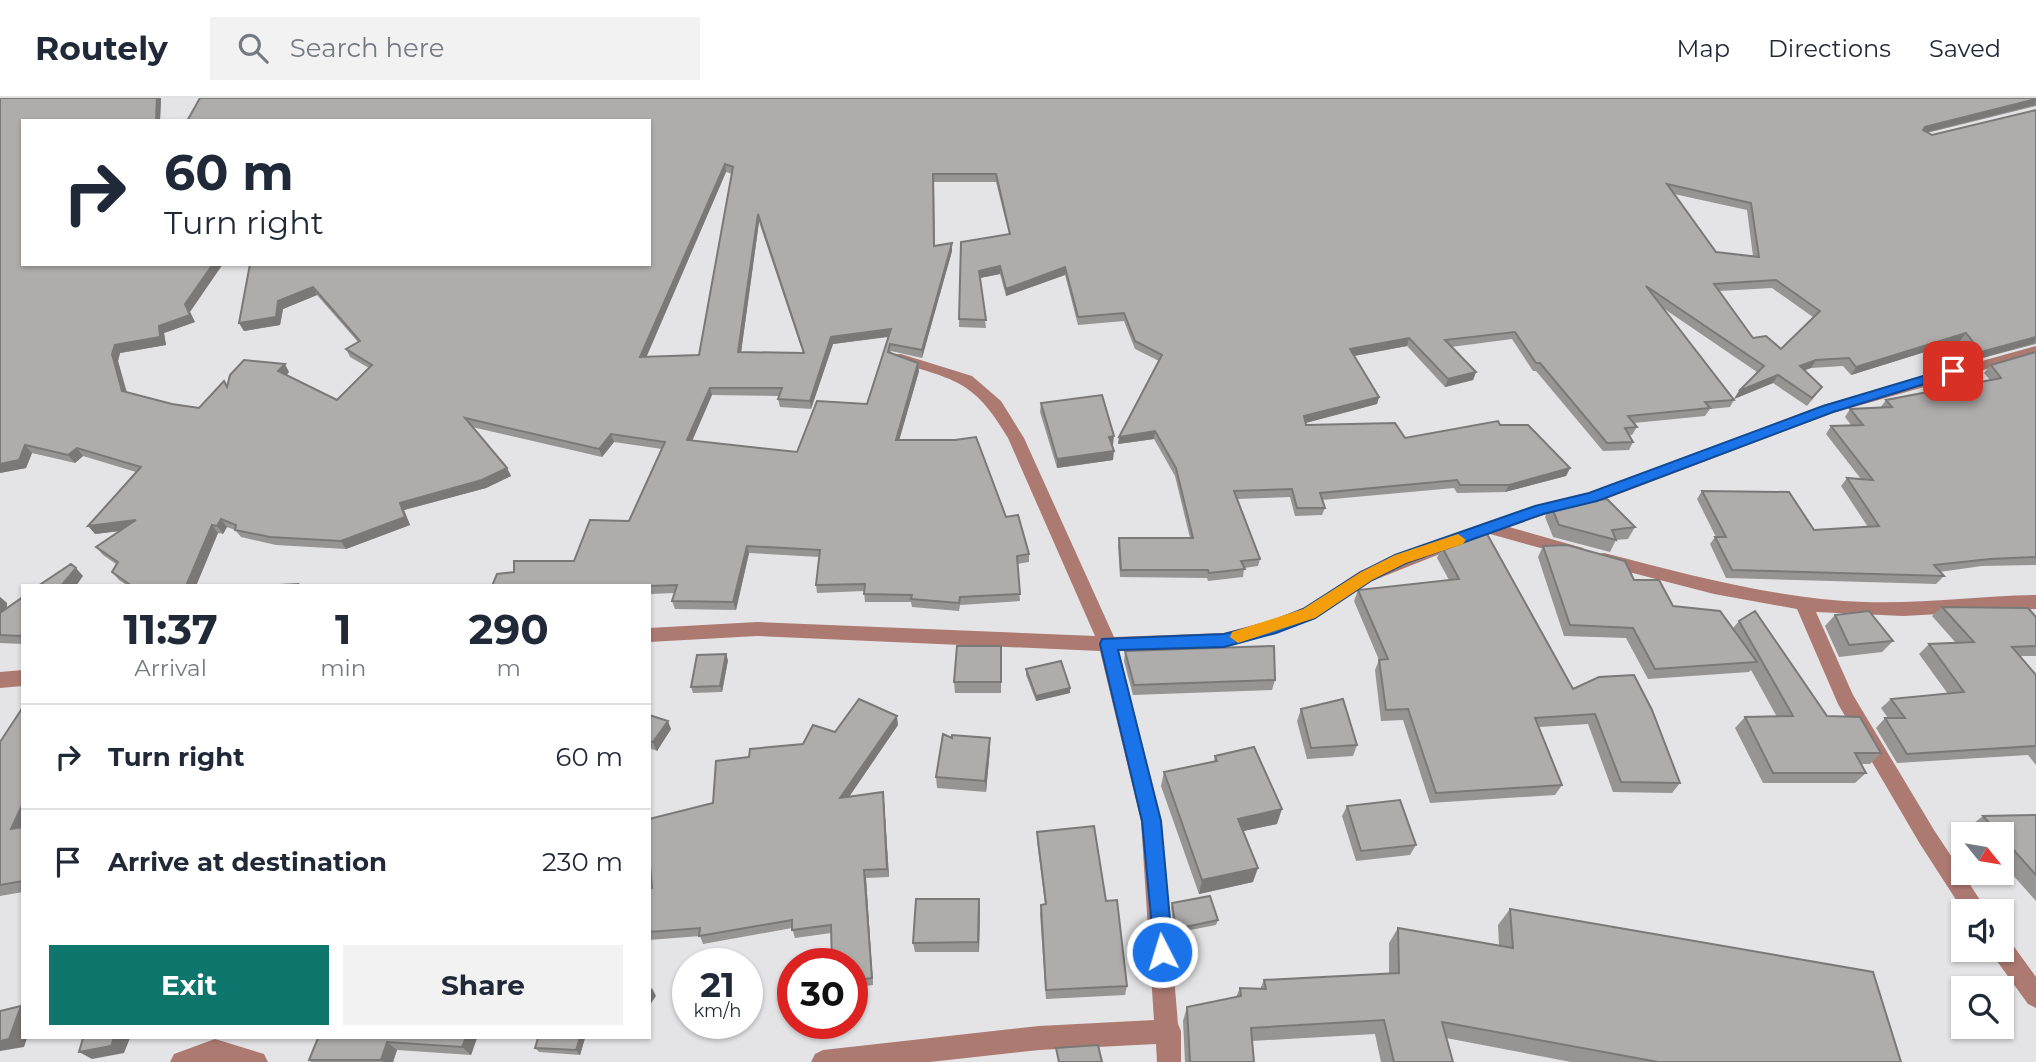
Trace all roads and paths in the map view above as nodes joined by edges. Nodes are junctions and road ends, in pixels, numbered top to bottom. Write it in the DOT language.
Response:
graph roads {
  1 [pos="2036,350"];
  2 [pos="896,357"];
  3 [pos="1493,529"];
  4 [pos="1803,602"];
  5 [pos="2036,602"];
  6 [pos="651,635"];
  7 [pos="1108,644"];
  8 [pos="21,678"];
  9 [pos="0,680"];
  10 [pos="1968,899"];
  11 [pos="2011,962"];
  12 [pos="2036,996"];
  13 [pos="1169,1031"];
  14 [pos="182,1062"];
  15 [pos="256,1062"];
  16 [pos="823,1062"];
  17 [pos="1169,1062"];
  1 -- 3 [label="street"];
  2 -- 7 [label="street"];
  3 -- 4 [label="street"];
  3 -- 7 [label="street"];
  4 -- 5 [label="street"];
  4 -- 10 [label="street"];
  6 -- 7 [label="street"];
  7 -- 13 [label="street"];
  8 -- 9 [label="street"];
  11 -- 12 [label="street"];
  13 -- 16 [label="street"];
  13 -- 17 [label="street"];
  14 -- 15 [label="street"];
}
